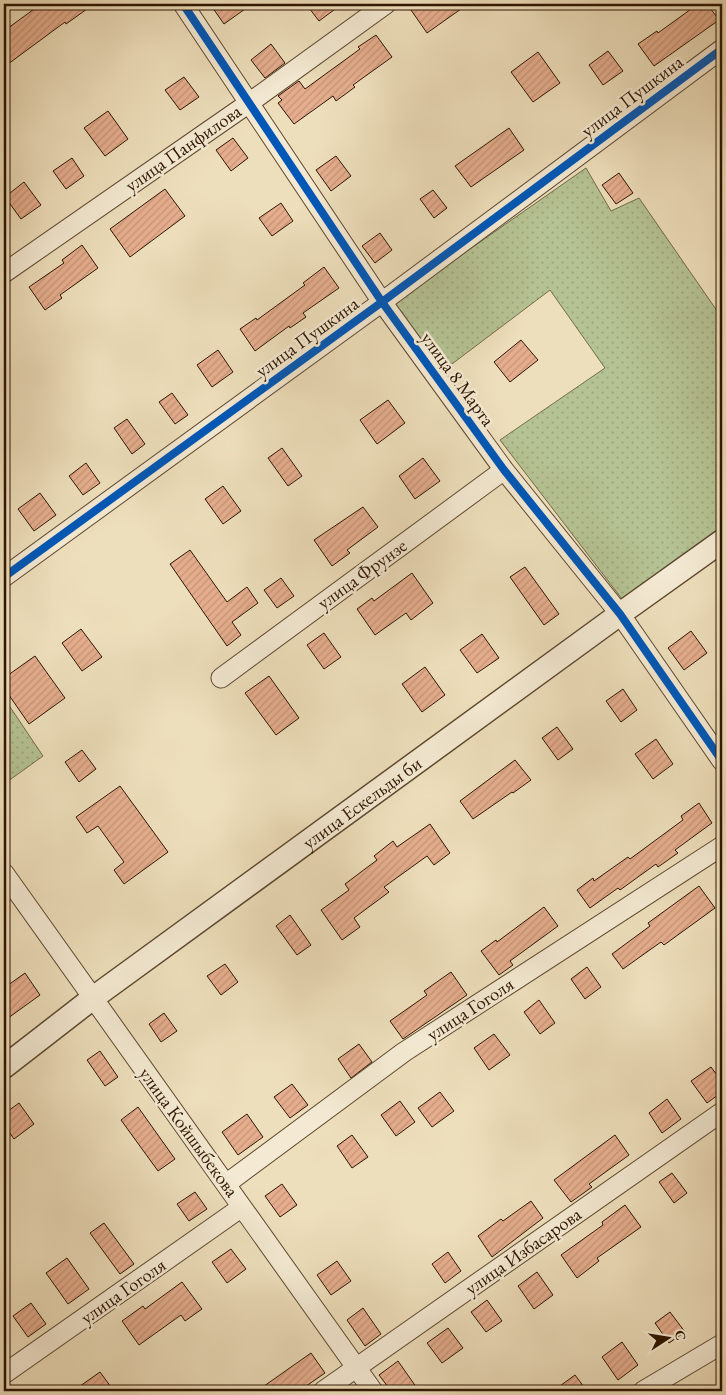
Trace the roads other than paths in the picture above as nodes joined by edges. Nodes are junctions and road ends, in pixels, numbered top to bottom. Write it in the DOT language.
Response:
graph roads {
  1 [pos="183,4"];
  2 [pos="386,4"];
  3 [pos="722,49"];
  4 [pos="249,103"];
  5 [pos="4,273"];
  6 [pos="382,302"];
  7 [pos="504,470"];
  8 [pos="722,540"];
  9 [pos="4,577"];
  10 [pos="620,614"];
  11 [pos="221,678"];
  12 [pos="722,761"];
  13 [pos="722,846"];
  14 [pos="4,873"];
  15 [pos="93,998"];
  16 [pos="4,1067"];
  17 [pos="722,1112"];
  18 [pos="226,1184"];
  19 [pos="242,1207"];
  20 [pos="722,1344"];
  21 [pos="357,1367"];
  22 [pos="4,1374"];
  23 [pos="324,1391"];
  24 [pos="373,1391"];
  25 [pos="643,1391"];
  1 -- 4 [label="street, улица 8 Марта"];
  2 -- 4 [label="street, улица Панфилова"];
  3 -- 6 [label="street, улица Пушкина"];
  4 -- 5 [label="street, улица Панфилова"];
  4 -- 6 [label="street, улица 8 Марта"];
  6 -- 7 [label="street, улица 8 Марта"];
  6 -- 9 [label="street, улица Пушкина"];
  7 -- 10 [label="street, улица 8 Марта"];
  7 -- 11 [label="street, улица Фрунзе"];
  8 -- 10 [label="street, улица Ескельды би"];
  10 -- 12 [label="street, улица 8 Марта"];
  10 -- 15 [label="street, улица Ескельды би"];
  13 -- 18 [label="street, улица Гоголя"];
  14 -- 15 [label="street, улица Койшыбекова"];
  15 -- 16 [label="street, улица Ескельды би"];
  15 -- 18 [label="street, улица Койшыбекова"];
  17 -- 21 [label="street, улица Избасарова"];
  18 -- 19 [label="street, улица Койшыбекова"];
  19 -- 21 [label="street, улица Койшыбекова"];
  19 -- 22 [label="street, улица Гоголя"];
  20 -- 25 [label="street"];
  21 -- 23 [label="street, улица Избасарова"];
  21 -- 24 [label="street, улица Койшыбекова"];
}
